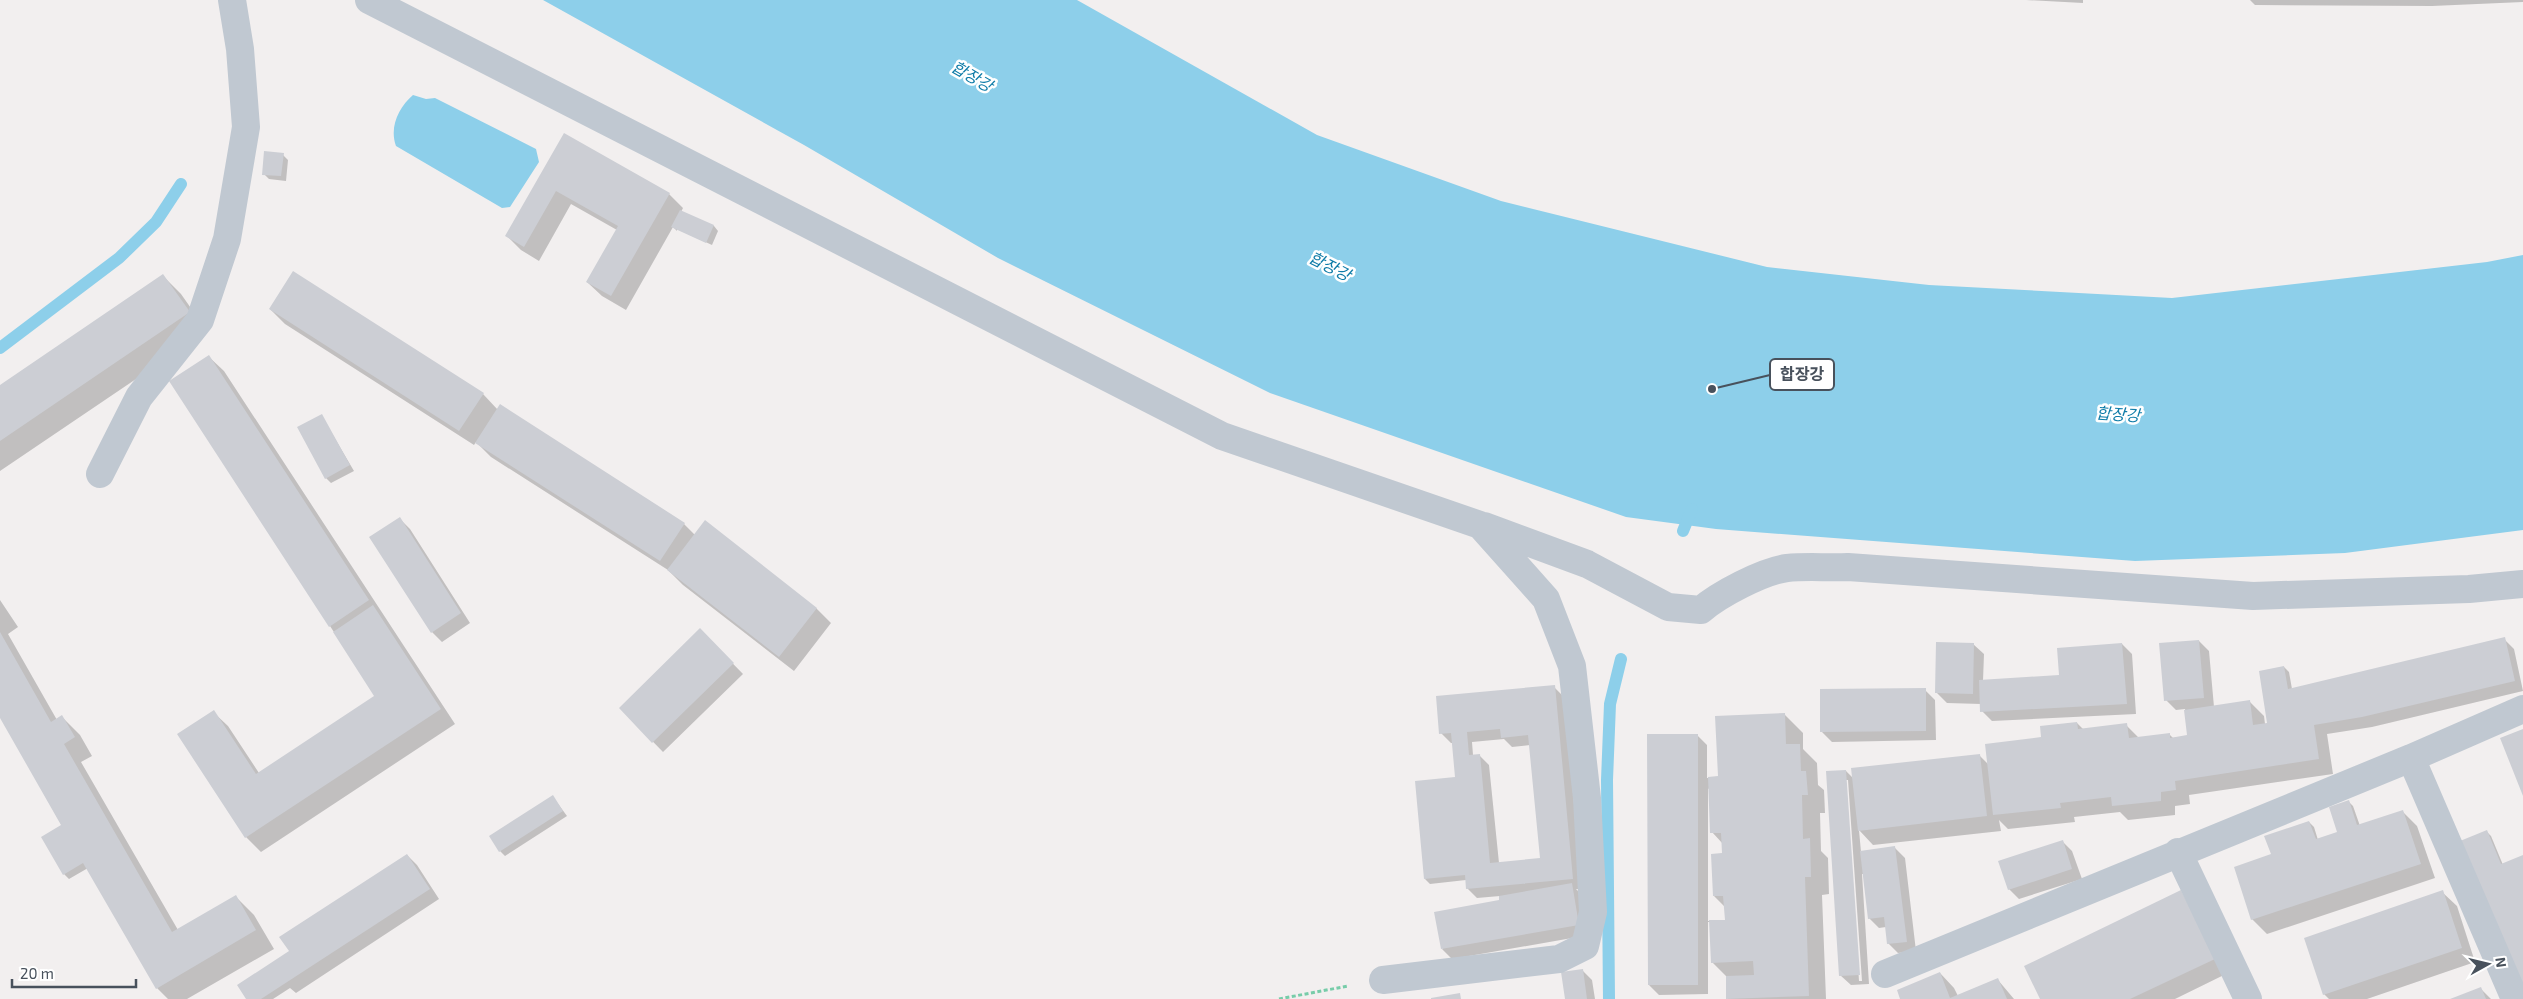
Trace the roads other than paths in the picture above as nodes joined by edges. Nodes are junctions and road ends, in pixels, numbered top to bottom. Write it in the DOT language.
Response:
graph roads {
  1 [pos="232,0"];
  2 [pos="369,0"];
  3 [pos="100,474"];
  4 [pos="1480,525"];
  5 [pos="2523,584"];
  6 [pos="2523,709"];
  7 [pos="2412,758"];
  8 [pos="2178,852"];
  9 [pos="1885,974"];
  10 [pos="1383,980"];
  11 [pos="2248,999"];
  12 [pos="2514,999"];
  1 -- 3 [label="street"];
  2 -- 4 [label="street"];
  4 -- 5 [label="street"];
  4 -- 10 [label="street"];
  6 -- 7 [label="street"];
  7 -- 8 [label="street"];
  7 -- 12 [label="street"];
  8 -- 9 [label="street"];
  8 -- 11 [label="street"];
}
